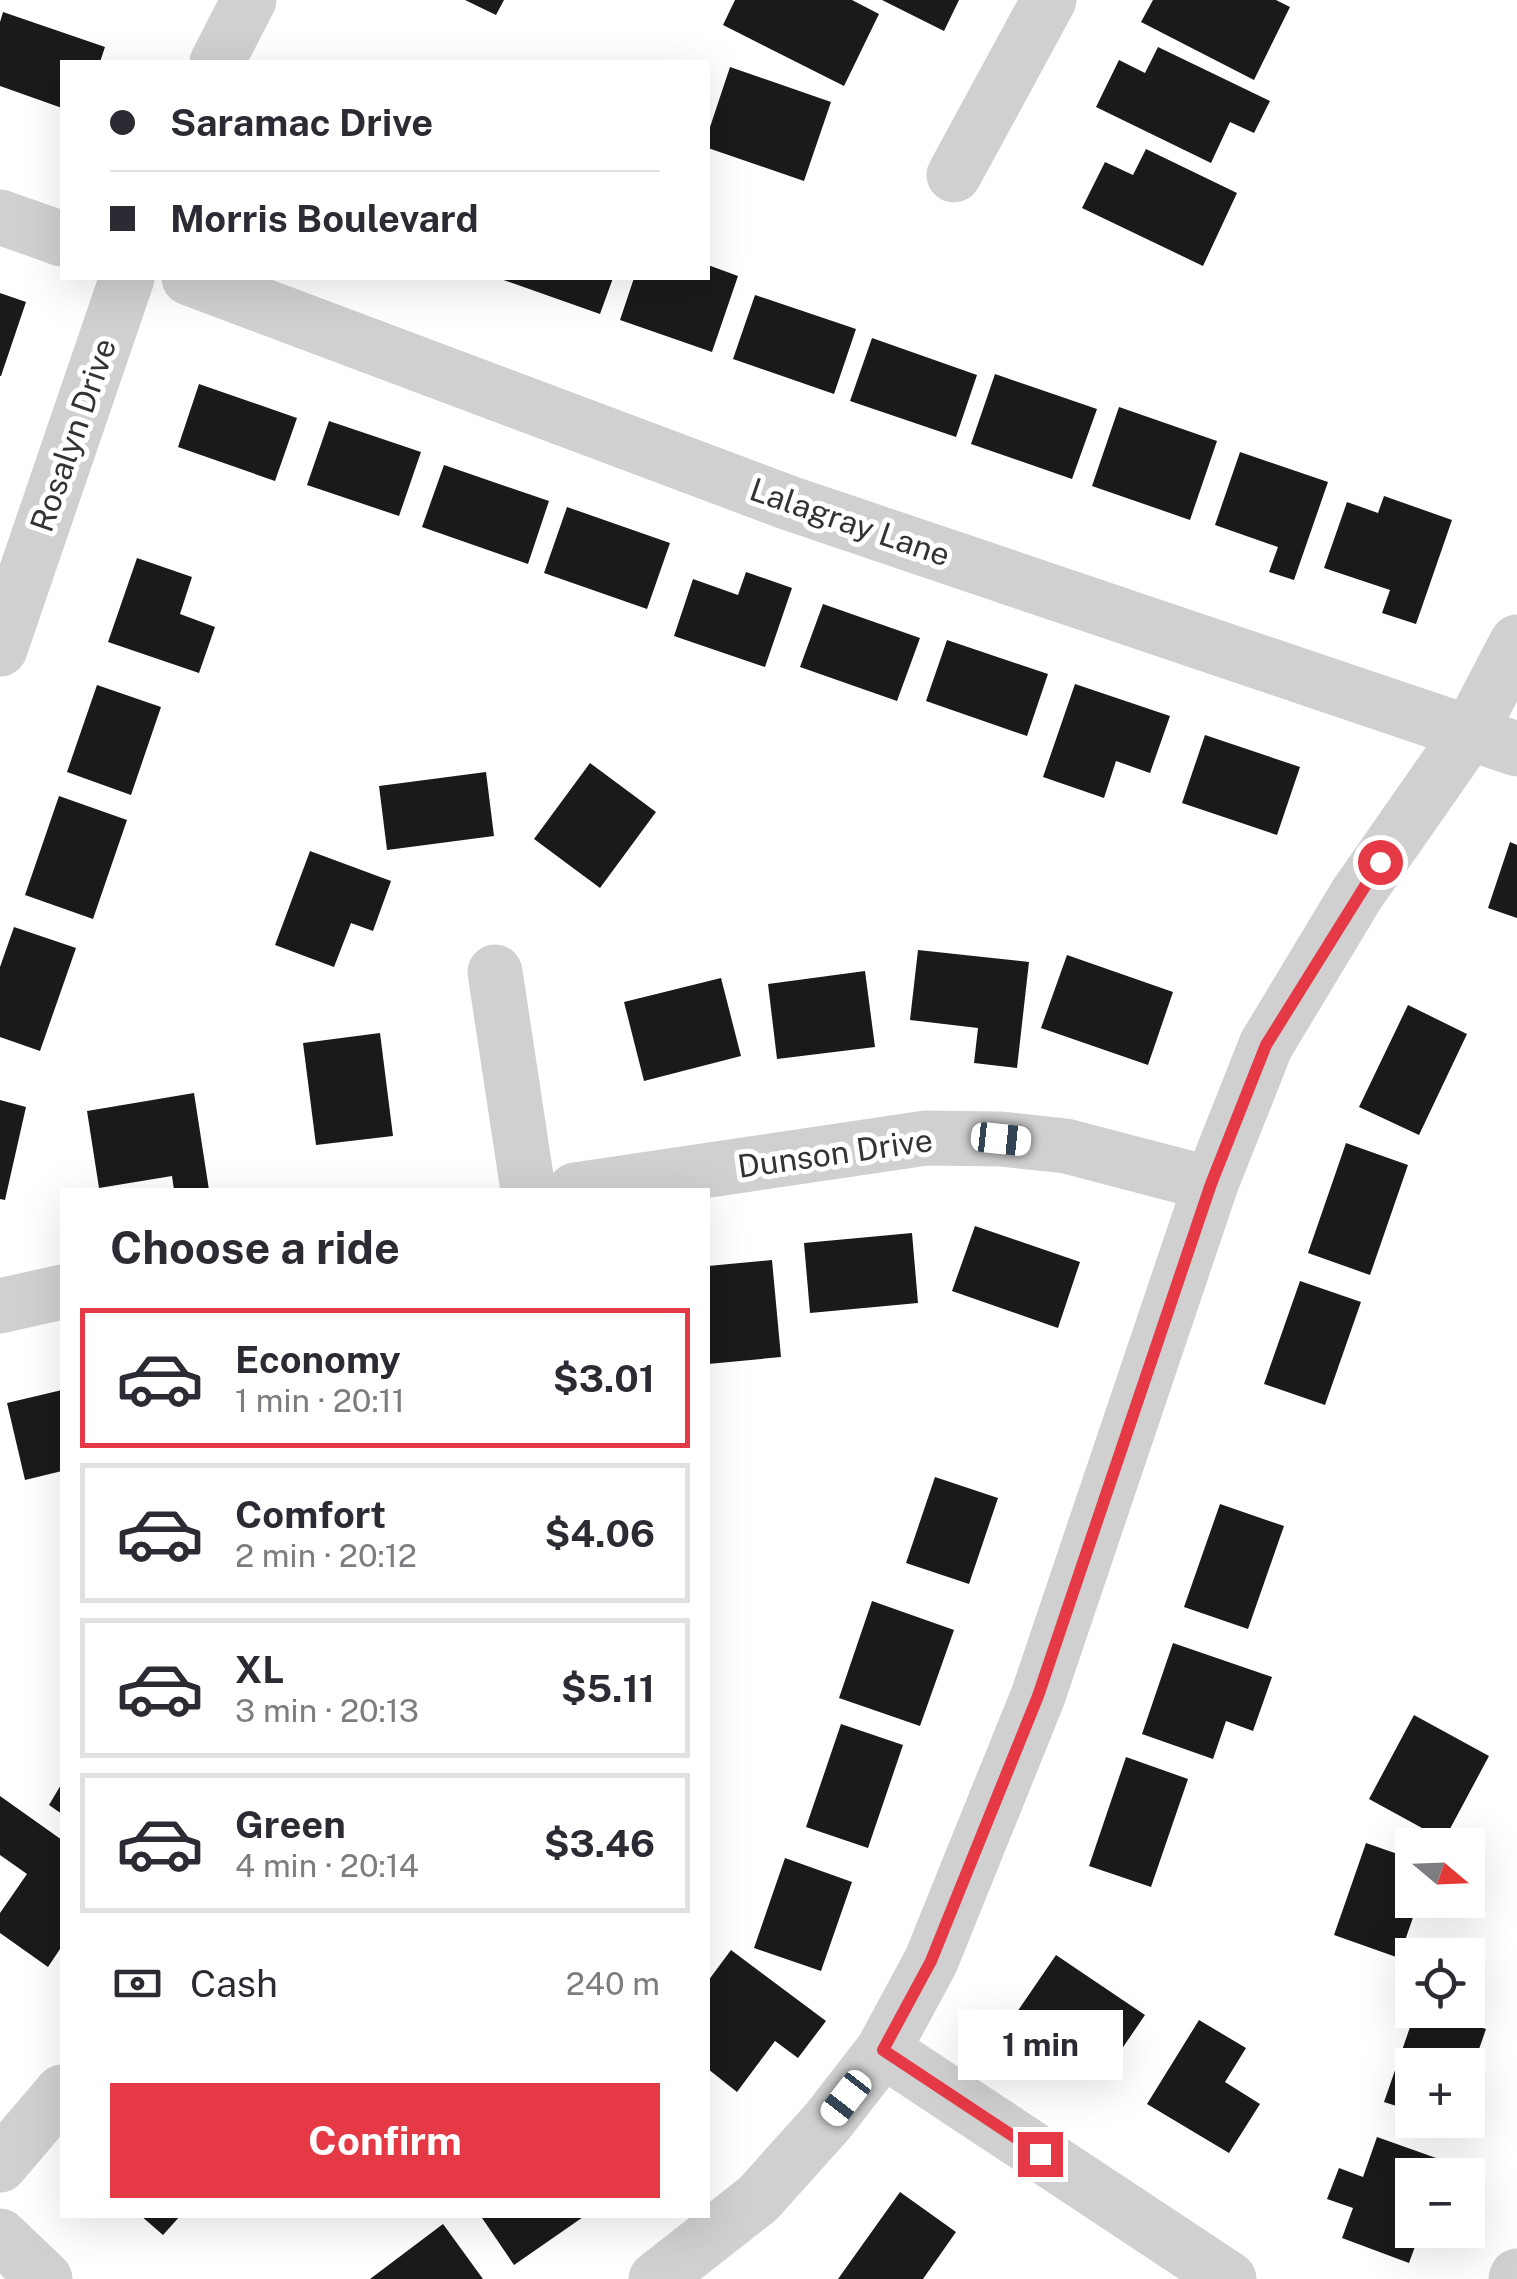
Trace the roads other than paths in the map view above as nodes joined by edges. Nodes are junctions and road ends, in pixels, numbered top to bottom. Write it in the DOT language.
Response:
graph roads {
  1 [pos="249,0"];
  2 [pos="1048,0"];
  3 [pos="218,60"];
  4 [pos="954,175"];
  5 [pos="0,217"];
  6 [pos="60,238"];
  7 [pos="126,280"];
  8 [pos="194,280"];
  9 [pos="1517,642"];
  10 [pos="0,649"];
  11 [pos="1494,740"];
  12 [pos="495,972"];
  13 [pos="1211,1184"];
  14 [pos="528,1188"];
  15 [pos="588,1188"];
  16 [pos="60,1292"];
  17 [pos="0,1306"];
  18 [pos="883,2050"];
  19 [pos="60,2094"];
  20 [pos="0,2165"];
  21 [pos="0,2236"];
  22 [pos="45,2279"];
  23 [pos="656,2279"];
  24 [pos="1228,2279"];
  1 -- 3 [label="street"];
  2 -- 4 [label="street"];
  5 -- 6 [label="street"];
  7 -- 10 [label="street, Rosalyn Drive"];
  8 -- 11 [label="street, Lalagray Lane"];
  9 -- 11 [label="street"];
  11 -- 13 [label="street"];
  12 -- 14 [label="street"];
  13 -- 15 [label="street, Dunson Drive"];
  13 -- 18 [label="street"];
  16 -- 17 [label="street"];
  18 -- 23 [label="street"];
  18 -- 24 [label="street"];
  19 -- 20 [label="street"];
  21 -- 22 [label="street"];
}
